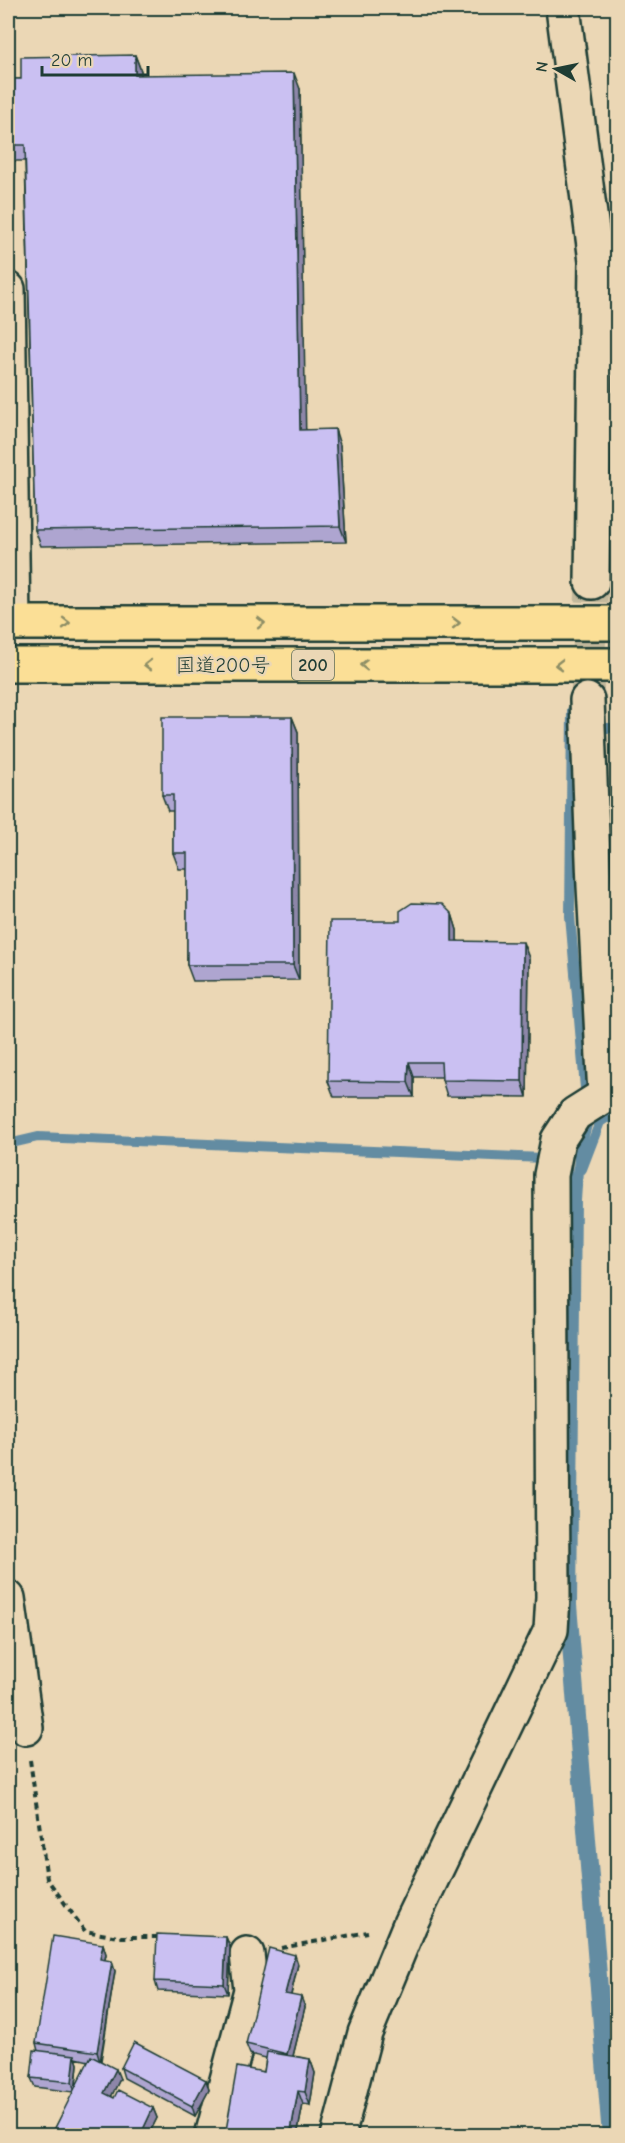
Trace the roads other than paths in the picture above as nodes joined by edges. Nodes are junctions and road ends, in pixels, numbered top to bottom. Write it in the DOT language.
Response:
graph roads {
  1 [pos="563,8"];
  2 [pos="8,289"];
  3 [pos="592,582"];
  4 [pos="10,623"];
  5 [pos="618,623"];
  6 [pos="8,665"];
  7 [pos="618,665"];
  8 [pos="587,700"];
  9 [pos="611,1095"];
  10 [pos="8,1598"];
  11 [pos="26,1728"];
  12 [pos="247,1954"];
  13 [pos="212,2136"];
  14 [pos="338,2136"];
  1 -- 3 [label="street"];
  2 -- 4 [label="street"];
  4 -- 5 [label="highway, 200, one-way"];
  7 -- 6 [label="highway, 国道200号 / 200, one-way"];
  8 -- 9 [label="street"];
  9 -- 14 [label="street"];
  10 -- 11 [label="street"];
  12 -- 13 [label="street"];
}
